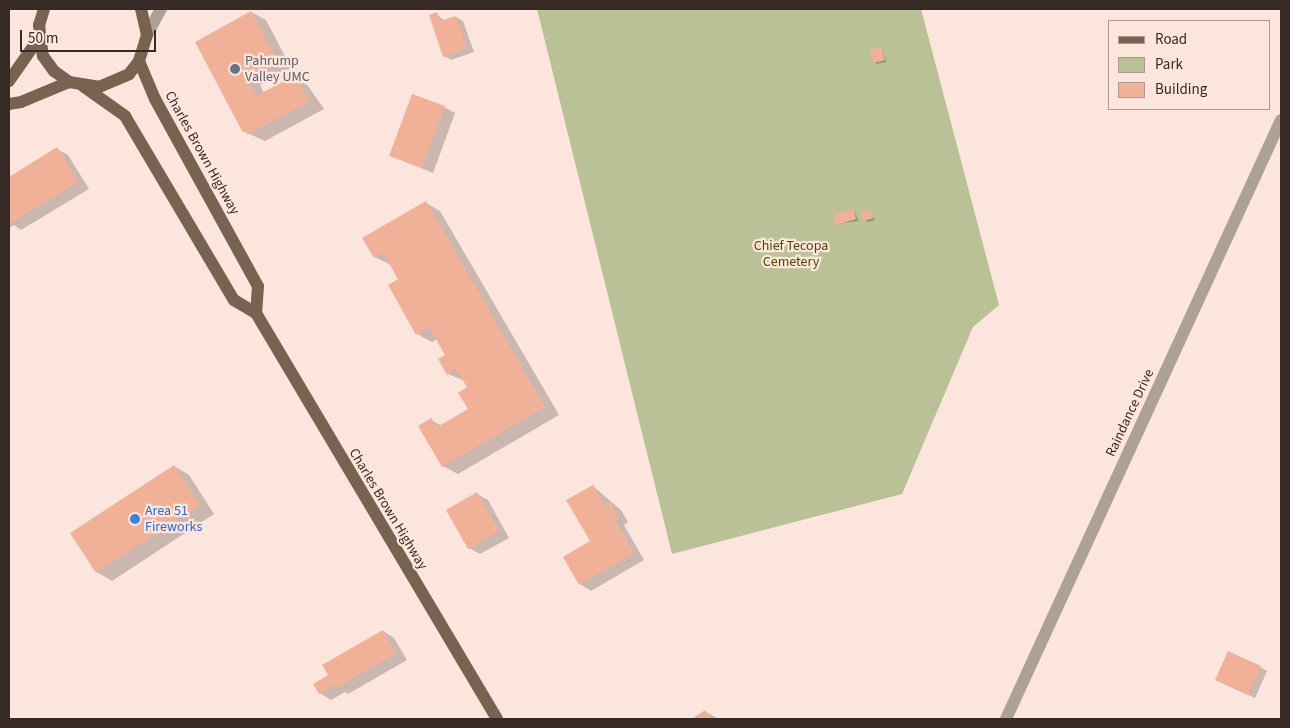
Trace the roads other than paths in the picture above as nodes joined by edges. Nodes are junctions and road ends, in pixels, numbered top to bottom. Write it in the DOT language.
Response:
graph roads {
  1 [pos="44,9"];
  2 [pos="141,9"];
  3 [pos="161,9"];
  4 [pos="147,35"];
  5 [pos="39,38"];
  6 [pos="139,61"];
  7 [pos="9,81"];
  8 [pos="69,82"];
  9 [pos="83,86"];
  10 [pos="9,104"];
  11 [pos="1281,120"];
  12 [pos="256,313"];
  13 [pos="497,719"];
  14 [pos="1006,719"];
  1 -- 5 [label="main road"];
  2 -- 4 [label="main road"];
  3 -- 4 [label="street"];
  4 -- 6 [label="main road"];
  5 -- 7 [label="main road"];
  5 -- 8 [label="main road"];
  6 -- 9 [label="main road"];
  6 -- 12 [label="main road, Charles Brown Highway"];
  8 -- 9 [label="main road"];
  8 -- 10 [label="main road"];
  9 -- 12 [label="main road, Charles Brown Highway"];
  11 -- 14 [label="street, Raindance Drive"];
  12 -- 13 [label="main road, Charles Brown Highway"];
}
